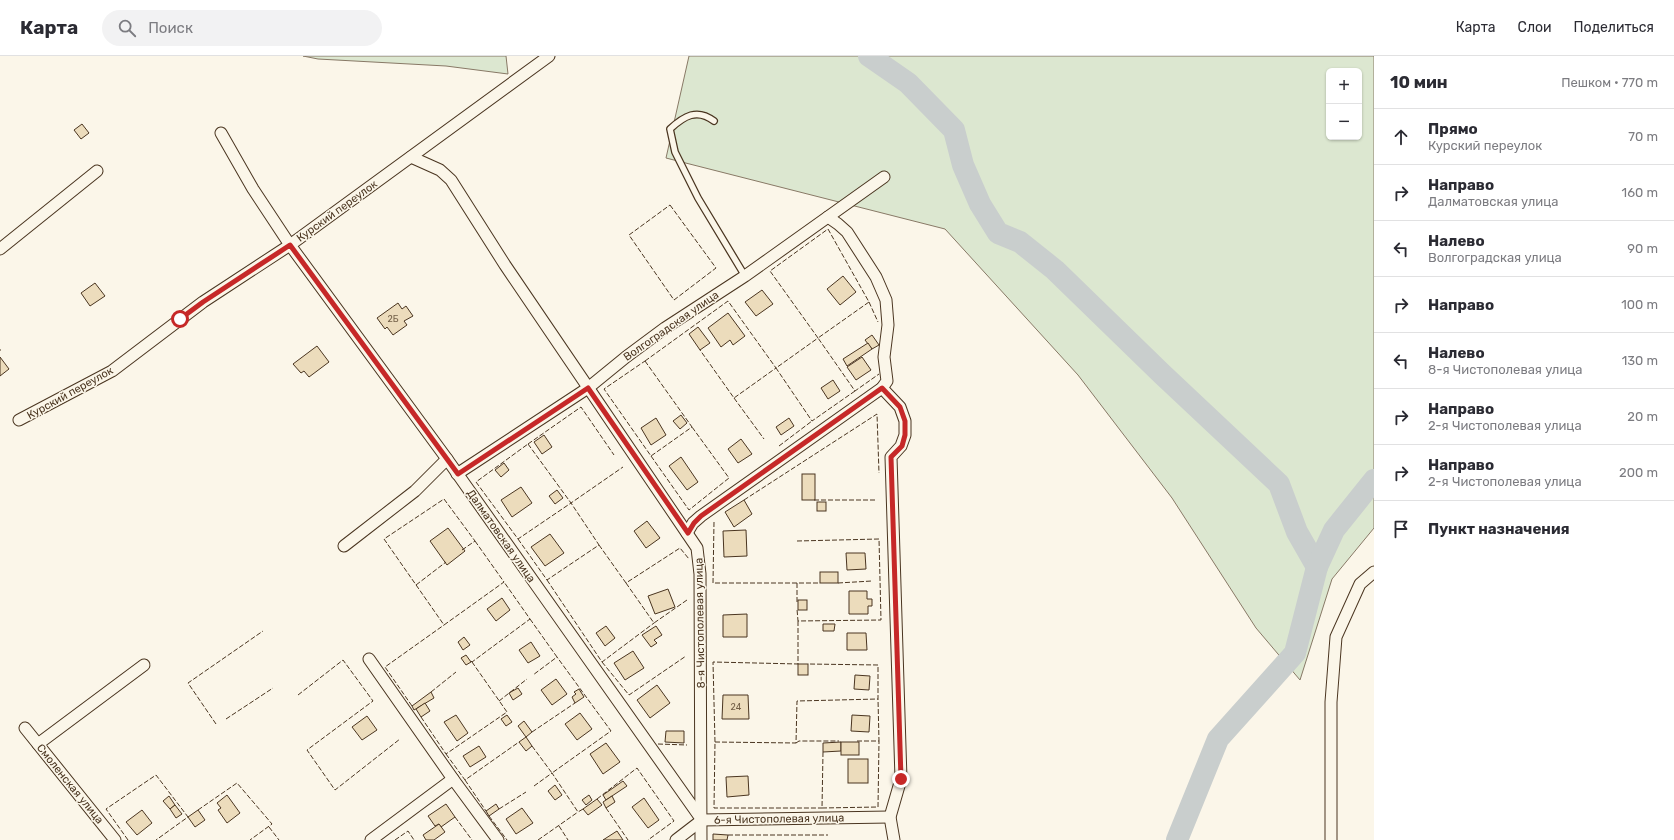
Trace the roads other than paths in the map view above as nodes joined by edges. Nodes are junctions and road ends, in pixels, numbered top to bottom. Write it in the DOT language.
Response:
graph roads {
  1 [pos="549,56"];
  2 [pos="714,121"];
  3 [pos="221,133"];
  4 [pos="412,157"];
  5 [pos="97,172"];
  6 [pos="884,177"];
  7 [pos="828,217"];
  8 [pos="290,245"];
  9 [pos="0,249"];
  10 [pos="745,276"];
  11 [pos="588,388"];
  12 [pos="882,388"];
  13 [pos="19,420"];
  14 [pos="447,459"];
  15 [pos="458,474"];
  16 [pos="688,533"];
  17 [pos="344,546"];
  18 [pos="1374,572"];
  19 [pos="369,659"];
  20 [pos="144,665"];
  21 [pos="25,728"];
  22 [pos="38,744"];
  23 [pos="452,779"];
  24 [pos="890,817"];
  25 [pos="702,820"];
  26 [pos="115,840"];
  27 [pos="371,840"];
  28 [pos="498,840"];
  29 [pos="676,840"];
  30 [pos="701,840"];
  31 [pos="894,840"];
  32 [pos="1331,840"];
  1 -- 4 [label="street, Курский переулок"];
  2 -- 10 [label="lane"];
  3 -- 8 [label="street, Далматовская улица"];
  4 -- 8 [label="street, Курский переулок"];
  4 -- 11 [label="street, 8-я Чистополевая улица"];
  5 -- 9 [label="street"];
  6 -- 7 [label="street, Волгоградская улица"];
  7 -- 10 [label="street, Волгоградская улица"];
  7 -- 12 [label="street"];
  8 -- 13 [label="street, Курский переулок"];
  8 -- 14 [label="street, Далматовская улица"];
  10 -- 11 [label="street, Волгоградская улица"];
  11 -- 15 [label="street, Волгоградская улица"];
  11 -- 16 [label="street, 8-я Чистополевая улица"];
  12 -- 16 [label="street"];
  12 -- 24 [label="street"];
  14 -- 15 [label="street, Далматовская улица"];
  14 -- 17 [label="street"];
  15 -- 25 [label="street, Далматовская улица"];
  16 -- 25 [label="street, 8-я Чистополевая улица"];
  18 -- 32 [label="street"];
  19 -- 23 [label="street"];
  20 -- 22 [label="street"];
  21 -- 22 [label="street, Смоленская улица"];
  22 -- 26 [label="street, Смоленская улица"];
  23 -- 27 [label="street"];
  23 -- 28 [label="street"];
  24 -- 25 [label="street, 6-я Чистополевая улица"];
  24 -- 31 [label="street"];
  25 -- 29 [label="street, 6-я Чистополевая улица"];
  25 -- 30 [label="street, 8-я Чистополевая улица"];
}
